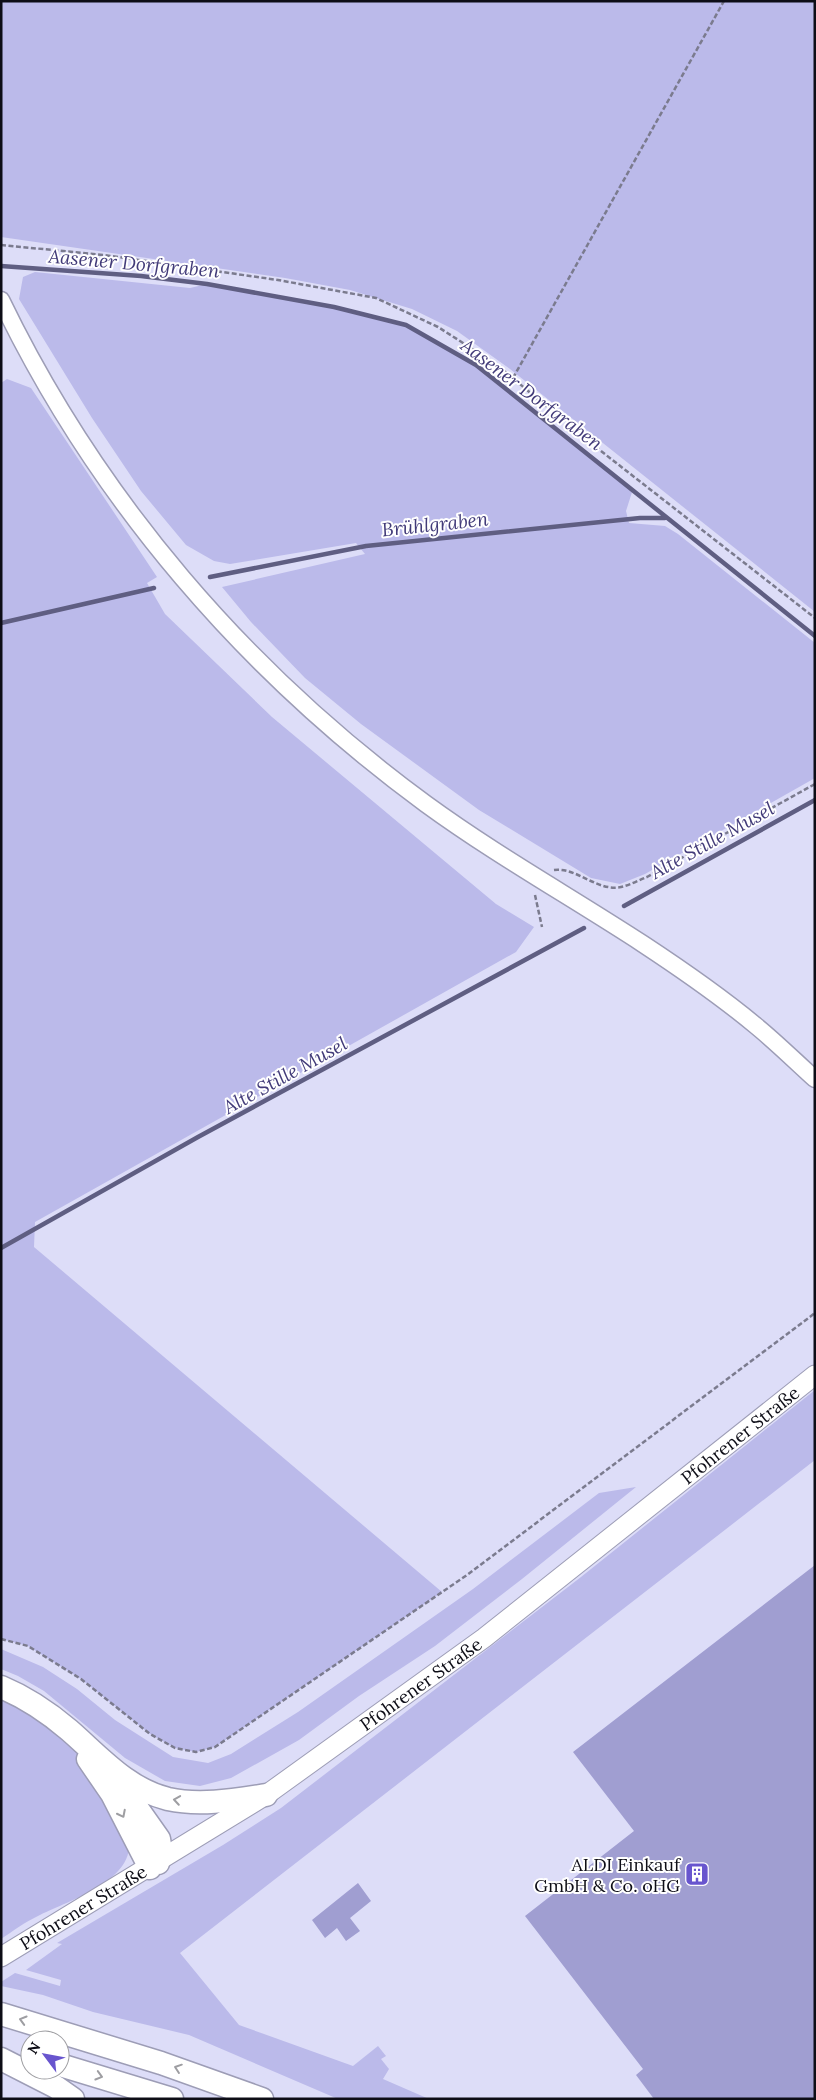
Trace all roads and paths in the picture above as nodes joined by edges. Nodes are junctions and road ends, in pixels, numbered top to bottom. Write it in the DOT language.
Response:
graph roads {
  1 [pos="724,1"];
  2 [pos="1,245"];
  3 [pos="1,300"];
  4 [pos="513,378"];
  5 [pos="815,618"];
  6 [pos="815,784"];
  7 [pos="590,881"];
  8 [pos="535,898"];
  9 [pos="542,928"];
  10 [pos="815,1079"];
  11 [pos="815,1313"];
  12 [pos="815,1375"];
  13 [pos="1,1639"];
  14 [pos="1,1687"];
  15 [pos="68,1729"];
  16 [pos="110,1768"];
  17 [pos="266,1795"];
  18 [pos="154,1866"];
  19 [pos="8,1953"];
  20 [pos="1,2014"];
  21 [pos="1,2048"];
  22 [pos="20,2053"];
  23 [pos="1,2058"];
  24 [pos="70,2068"];
  25 [pos="73,2099"];
  26 [pos="172,2099"];
  27 [pos="262,2099"];
  1 -- 4 [label="path"];
  2 -- 4 [label="path"];
  3 -- 10 [label="street"];
  4 -- 5 [label="path"];
  6 -- 7 [label="path"];
  8 -- 9 [label="path"];
  11 -- 13 [label="path"];
  12 -- 17 [label="main road, Pfohrener Straße"];
  14 -- 15 [label="highway"];
  15 -- 16 [label="highway"];
  15 -- 18 [label="highway, one-way"];
  17 -- 16 [label="highway, one-way"];
  16 -- 18 [label="highway"];
  17 -- 18 [label="main road, Pfohrener Straße"];
  18 -- 19 [label="main road, Pfohrener Straße"];
  27 -- 20 [label="highway, one-way"];
  21 -- 22 [label="highway"];
  23 -- 25 [label="highway"];
  24 -- 26 [label="highway, one-way"];
}
